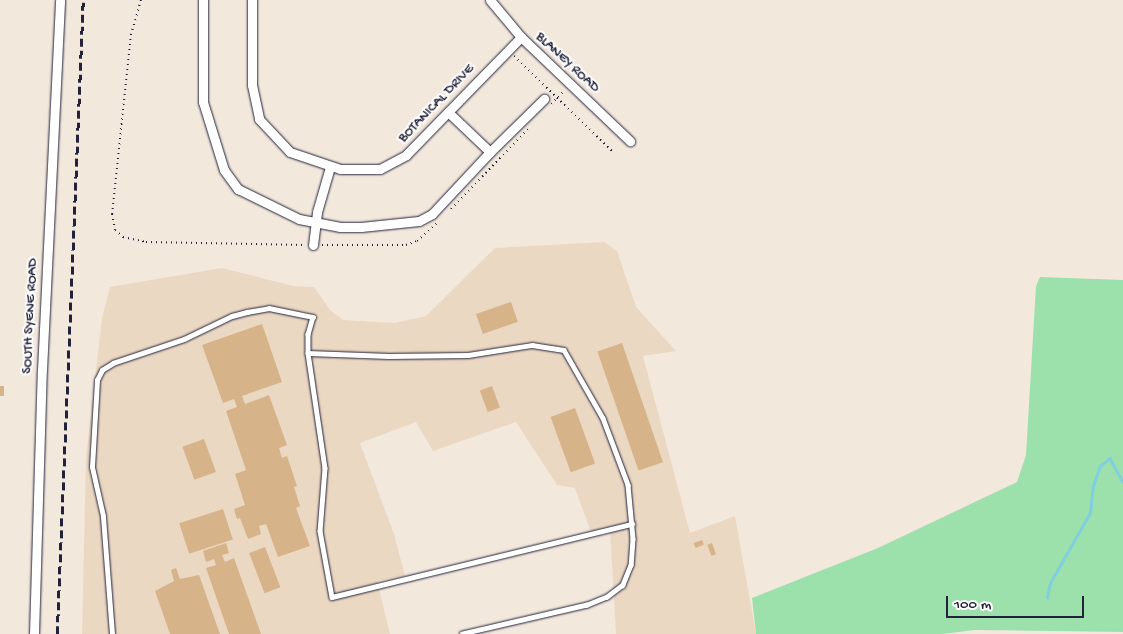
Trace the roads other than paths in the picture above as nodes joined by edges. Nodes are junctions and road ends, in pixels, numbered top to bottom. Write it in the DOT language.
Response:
graph roads {
  1 [pos="60,0"];
  2 [pos="204,0"];
  3 [pos="252,0"];
  4 [pos="490,0"];
  5 [pos="521,37"];
  6 [pos="544,99"];
  7 [pos="448,112"];
  8 [pos="630,141"];
  9 [pos="490,152"];
  10 [pos="330,167"];
  11 [pos="315,222"];
  12 [pos="308,245"];
  13 [pos="308,353"];
  14 [pos="632,524"];
  15 [pos="34,634"];
  16 [pos="112,634"];
  17 [pos="462,634"];
  1 -- 15 [label="street, SOUTH SYENE ROAD"];
  2 -- 11 [label="street"];
  3 -- 10 [label="street, BOTANICAL DRIVE"];
  4 -- 5 [label="street, BLANEY ROAD"];
  5 -- 7 [label="street, BOTANICAL DRIVE"];
  5 -- 8 [label="street, BLANEY ROAD"];
  6 -- 9 [label="street"];
  7 -- 9 [label="street"];
  7 -- 10 [label="street, BOTANICAL DRIVE"];
  9 -- 11 [label="street"];
  10 -- 11 [label="street"];
  11 -- 12 [label="street"];
  13 -- 14 [label="lane"];
  13 -- 14 [label="lane"];
  13 -- 16 [label="lane"];
  14 -- 17 [label="lane"];
}
